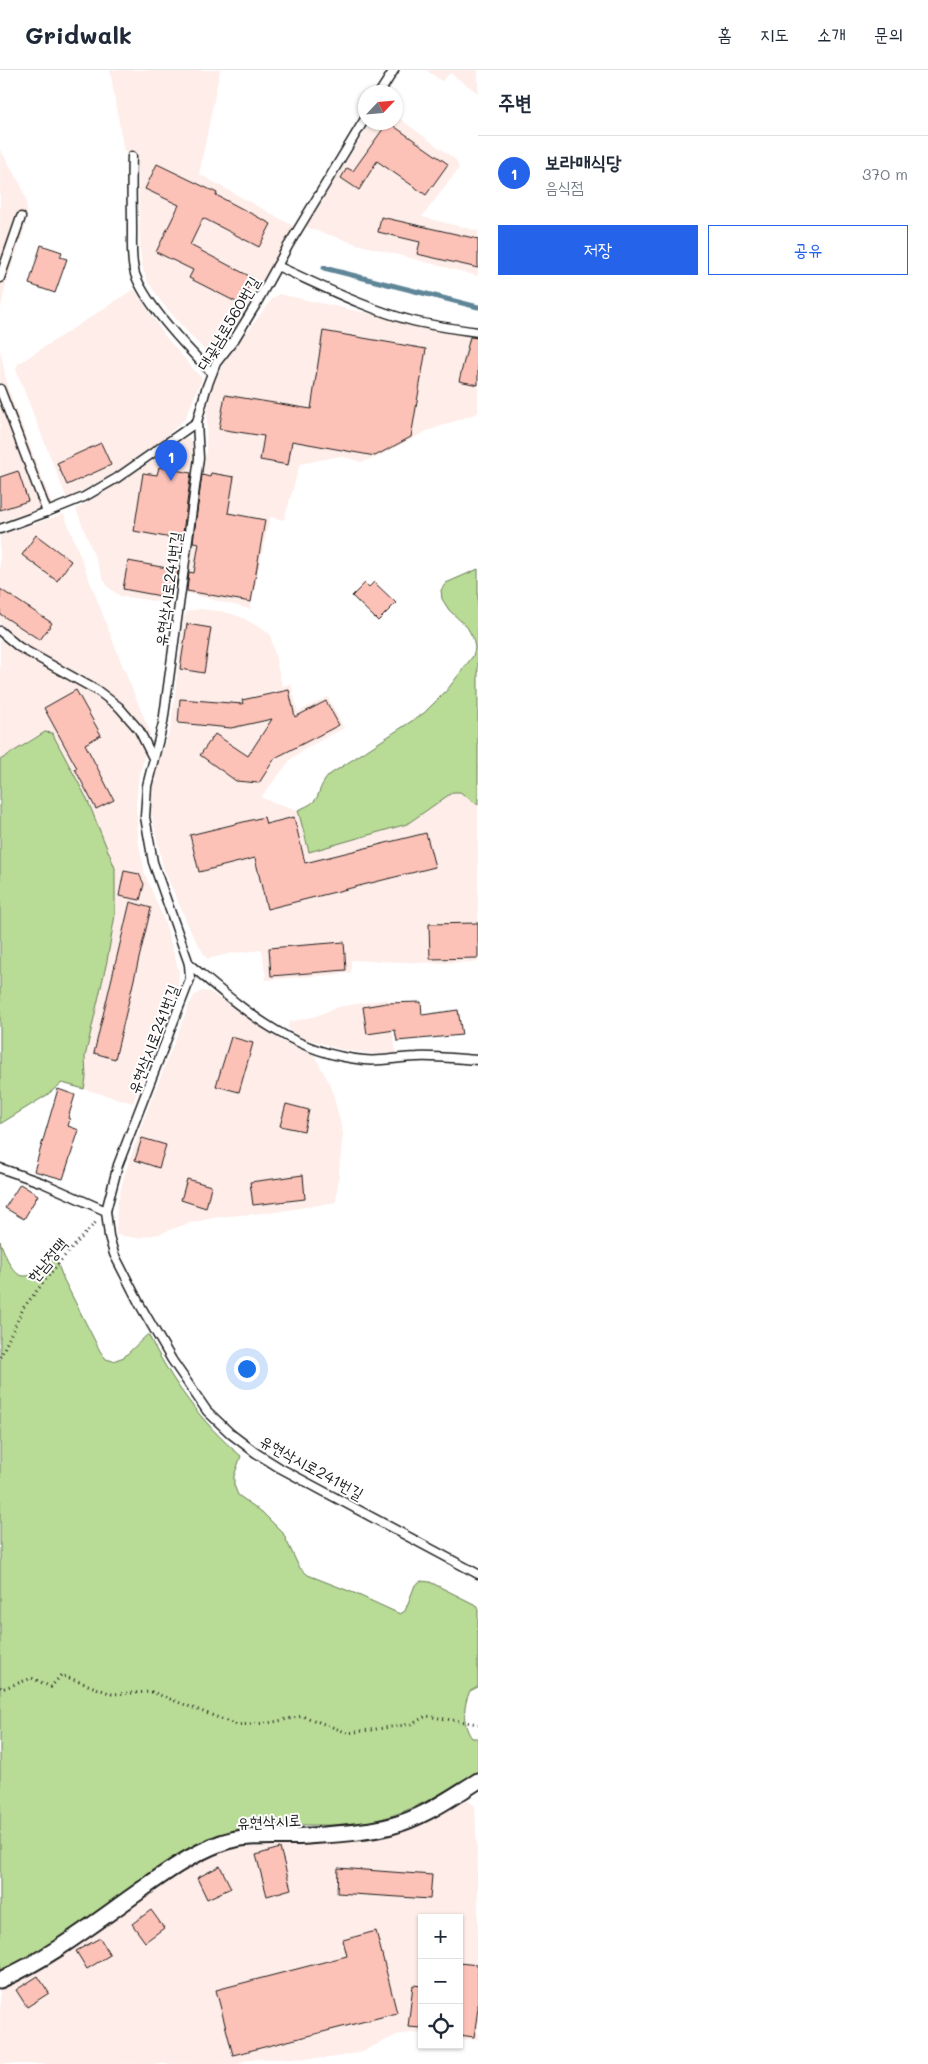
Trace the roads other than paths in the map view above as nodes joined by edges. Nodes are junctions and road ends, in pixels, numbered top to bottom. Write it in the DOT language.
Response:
graph roads {
  1 [pos="394,70"];
  2 [pos="384,85"];
  3 [pos="358,130"];
  4 [pos="132,156"];
  5 [pos="20,217"];
  6 [pos="277,266"];
  7 [pos="0,278"];
  8 [pos="478,332"];
  9 [pos="212,373"];
  10 [pos="0,389"];
  11 [pos="197,422"];
  12 [pos="47,512"];
  13 [pos="0,529"];
  14 [pos="0,631"];
  15 [pos="153,758"];
  16 [pos="189,964"];
  17 [pos="478,1060"];
  18 [pos="0,1168"];
  19 [pos="106,1211"];
  20 [pos="478,1574"];
  21 [pos="478,1782"];
  22 [pos="0,1980"];
  1 -- 2 [label="lane"];
  3 -- 6 [label="lane, 대곶남로560번길"];
  4 -- 9 [label="lane"];
  5 -- 7 [label="lane"];
  6 -- 8 [label="lane"];
  6 -- 9 [label="lane, 대곶남로560번길"];
  9 -- 11 [label="lane, 대곶남로560번길"];
  10 -- 12 [label="lane"];
  11 -- 12 [label="lane"];
  11 -- 15 [label="lane, 유현삭시로241번길"];
  12 -- 13 [label="lane"];
  14 -- 15 [label="lane"];
  15 -- 16 [label="lane, 유현삭시로241번길"];
  16 -- 17 [label="lane"];
  16 -- 19 [label="lane, 유현삭시로241번길"];
  18 -- 19 [label="lane"];
  19 -- 20 [label="lane, 유현삭시로241번길"];
  21 -- 22 [label="street, 유현삭시로"];
}
